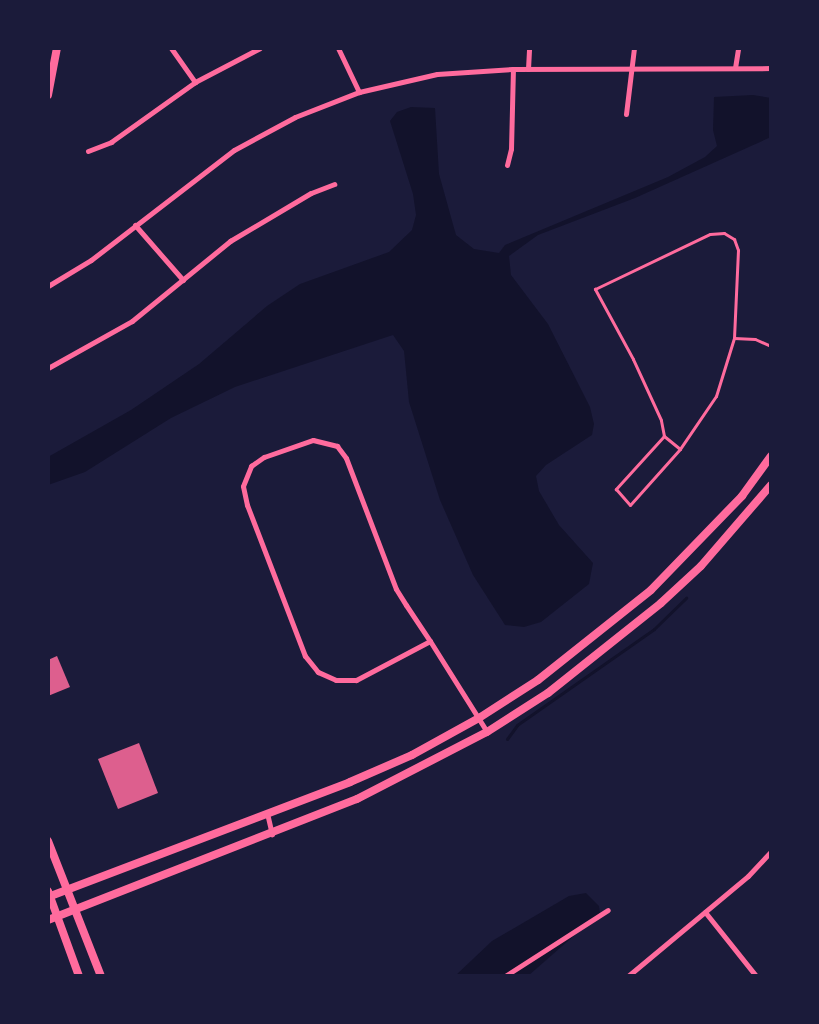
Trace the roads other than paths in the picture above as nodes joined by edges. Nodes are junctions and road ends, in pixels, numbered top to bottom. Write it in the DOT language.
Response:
graph roads {
  1 [pos="57,48"];
  2 [pos="171,48"];
  3 [pos="260,48"];
  4 [pos="338,48"];
  5 [pos="529,48"];
  6 [pos="634,48"];
  7 [pos="738,48"];
  8 [pos="631,68"];
  9 [pos="735,68"];
  10 [pos="771,68"];
  11 [pos="513,69"];
  12 [pos="528,69"];
  13 [pos="195,82"];
  14 [pos="359,92"];
  15 [pos="48,95"];
  16 [pos="626,114"];
  17 [pos="87,151"];
  18 [pos="507,165"];
  19 [pos="334,184"];
  20 [pos="135,225"];
  21 [pos="183,280"];
  22 [pos="48,286"];
  23 [pos="734,338"];
  24 [pos="771,346"];
  25 [pos="48,368"];
  26 [pos="664,436"];
  27 [pos="680,449"];
  28 [pos="771,456"];
  29 [pos="771,485"];
  30 [pos="430,641"];
  31 [pos="478,718"];
  32 [pos="487,732"];
  33 [pos="267,813"];
  34 [pos="273,834"];
  35 [pos="48,841"];
  36 [pos="771,851"];
  37 [pos="67,889"];
  38 [pos="49,895"];
  39 [pos="76,909"];
  40 [pos="608,910"];
  41 [pos="705,912"];
  42 [pos="58,916"];
  43 [pos="48,920"];
  44 [pos="79,976"];
  45 [pos="101,976"];
  46 [pos="505,976"];
  47 [pos="628,976"];
  48 [pos="756,976"];
  1 -- 15 [label="main road"];
  2 -- 13 [label="street"];
  3 -- 13 [label="street"];
  4 -- 14 [label="street"];
  5 -- 12 [label="street"];
  6 -- 8 [label="street"];
  7 -- 9 [label="street"];
  8 -- 9 [label="street"];
  8 -- 12 [label="street"];
  8 -- 16 [label="street"];
  9 -- 10 [label="street"];
  11 -- 12 [label="street"];
  11 -- 14 [label="street"];
  11 -- 18 [label="street"];
  13 -- 17 [label="street"];
  14 -- 20 [label="street"];
  19 -- 21 [label="street"];
  20 -- 21 [label="street"];
  20 -- 22 [label="street"];
  21 -- 25 [label="street"];
  23 -- 24 [label="lane"];
  23 -- 26 [label="lane"];
  23 -- 27 [label="lane"];
  26 -- 27 [label="lane"];
  26 -- 27 [label="lane"];
  28 -- 31 [label="main road"];
  29 -- 32 [label="main road"];
  30 -- 30 [label="street"];
  30 -- 31 [label="street"];
  31 -- 32 [label="street"];
  31 -- 33 [label="main road"];
  32 -- 34 [label="main road"];
  33 -- 34 [label="street"];
  33 -- 37 [label="main road"];
  34 -- 39 [label="main road"];
  35 -- 37 [label="main road"];
  36 -- 41 [label="street"];
  37 -- 38 [label="main road"];
  37 -- 39 [label="main road"];
  38 -- 42 [label="main road"];
  39 -- 42 [label="main road"];
  39 -- 45 [label="main road"];
  40 -- 46 [label="street"];
  41 -- 47 [label="street"];
  41 -- 48 [label="street"];
  42 -- 43 [label="main road"];
  42 -- 44 [label="main road"];
}
